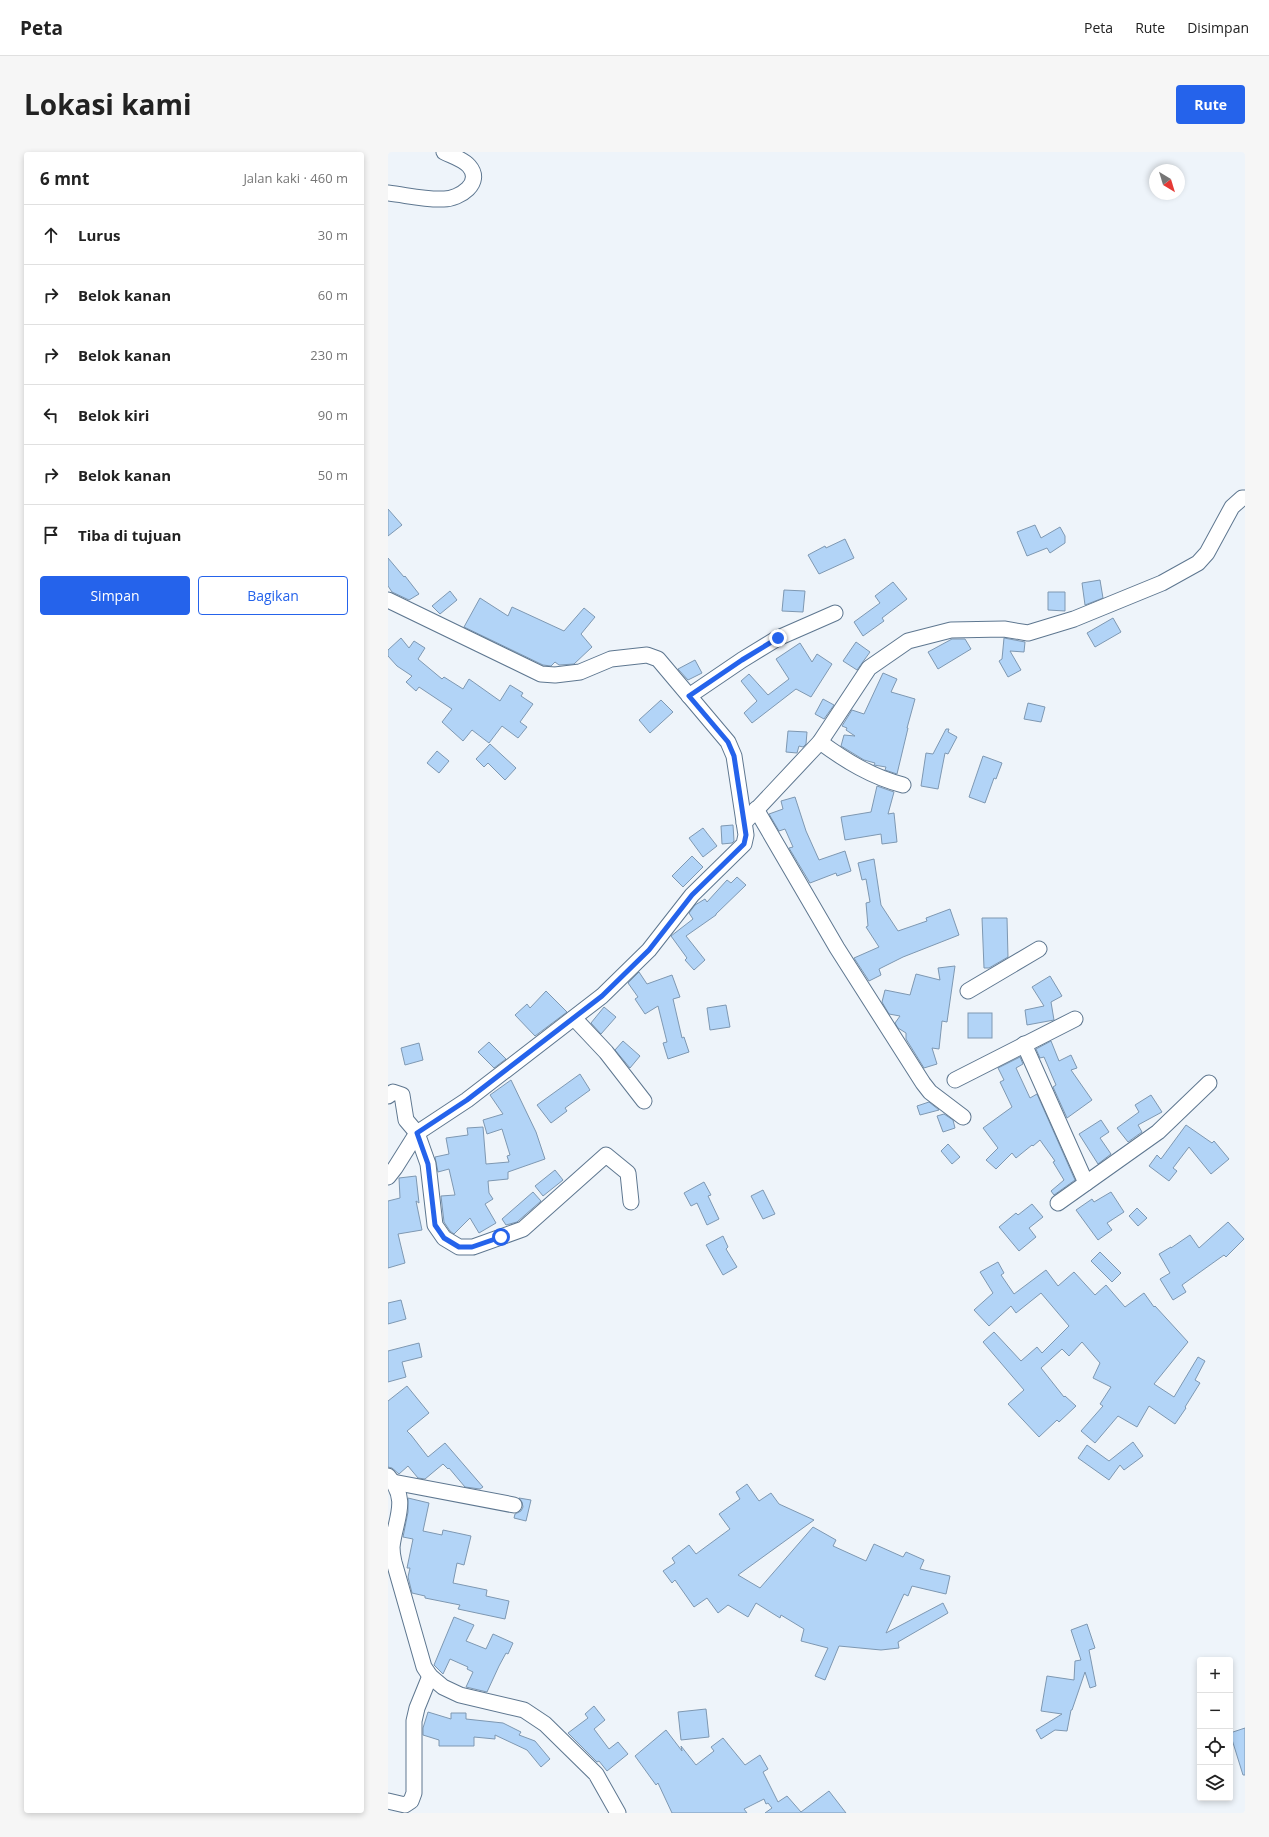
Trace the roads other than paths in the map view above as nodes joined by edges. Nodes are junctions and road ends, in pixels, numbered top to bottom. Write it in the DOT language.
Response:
graph roads {
  1 [pos="444,152"];
  2 [pos="388,193"];
  3 [pos="1245,498"];
  4 [pos="388,600"];
  5 [pos="836,613"];
  6 [pos="689,696"];
  7 [pos="820,742"];
  8 [pos="903,785"];
  9 [pos="756,809"];
  10 [pos="744,823"];
  11 [pos="1039,949"];
  12 [pos="968,990"];
  13 [pos="574,1018"];
  14 [pos="1075,1019"];
  15 [pos="1024,1044"];
  16 [pos="956,1080"];
  17 [pos="1209,1083"];
  18 [pos="388,1096"];
  19 [pos="644,1101"];
  20 [pos="963,1117"];
  21 [pos="417,1133"];
  22 [pos="388,1177"];
  23 [pos="1086,1183"];
  24 [pos="631,1202"];
  25 [pos="1058,1203"];
  26 [pos="391,1479"];
  27 [pos="514,1505"];
  28 [pos="430,1676"];
  29 [pos="388,1801"];
  30 [pos="618,1813"];
  1 -- 2 [label="street"];
  3 -- 7 [label="street"];
  4 -- 6 [label="street"];
  5 -- 6 [label="street"];
  6 -- 10 [label="street"];
  7 -- 8 [label="street"];
  7 -- 9 [label="street"];
  9 -- 10 [label="street"];
  9 -- 20 [label="street"];
  10 -- 13 [label="street"];
  11 -- 12 [label="street"];
  13 -- 19 [label="street"];
  13 -- 21 [label="street"];
  14 -- 15 [label="street"];
  15 -- 16 [label="street"];
  15 -- 23 [label="street"];
  17 -- 23 [label="street"];
  18 -- 21 [label="street"];
  21 -- 22 [label="street"];
  21 -- 24 [label="street"];
  23 -- 25 [label="street"];
  26 -- 27 [label="street"];
  26 -- 28 [label="street"];
  28 -- 29 [label="street"];
  28 -- 30 [label="street"];
}
